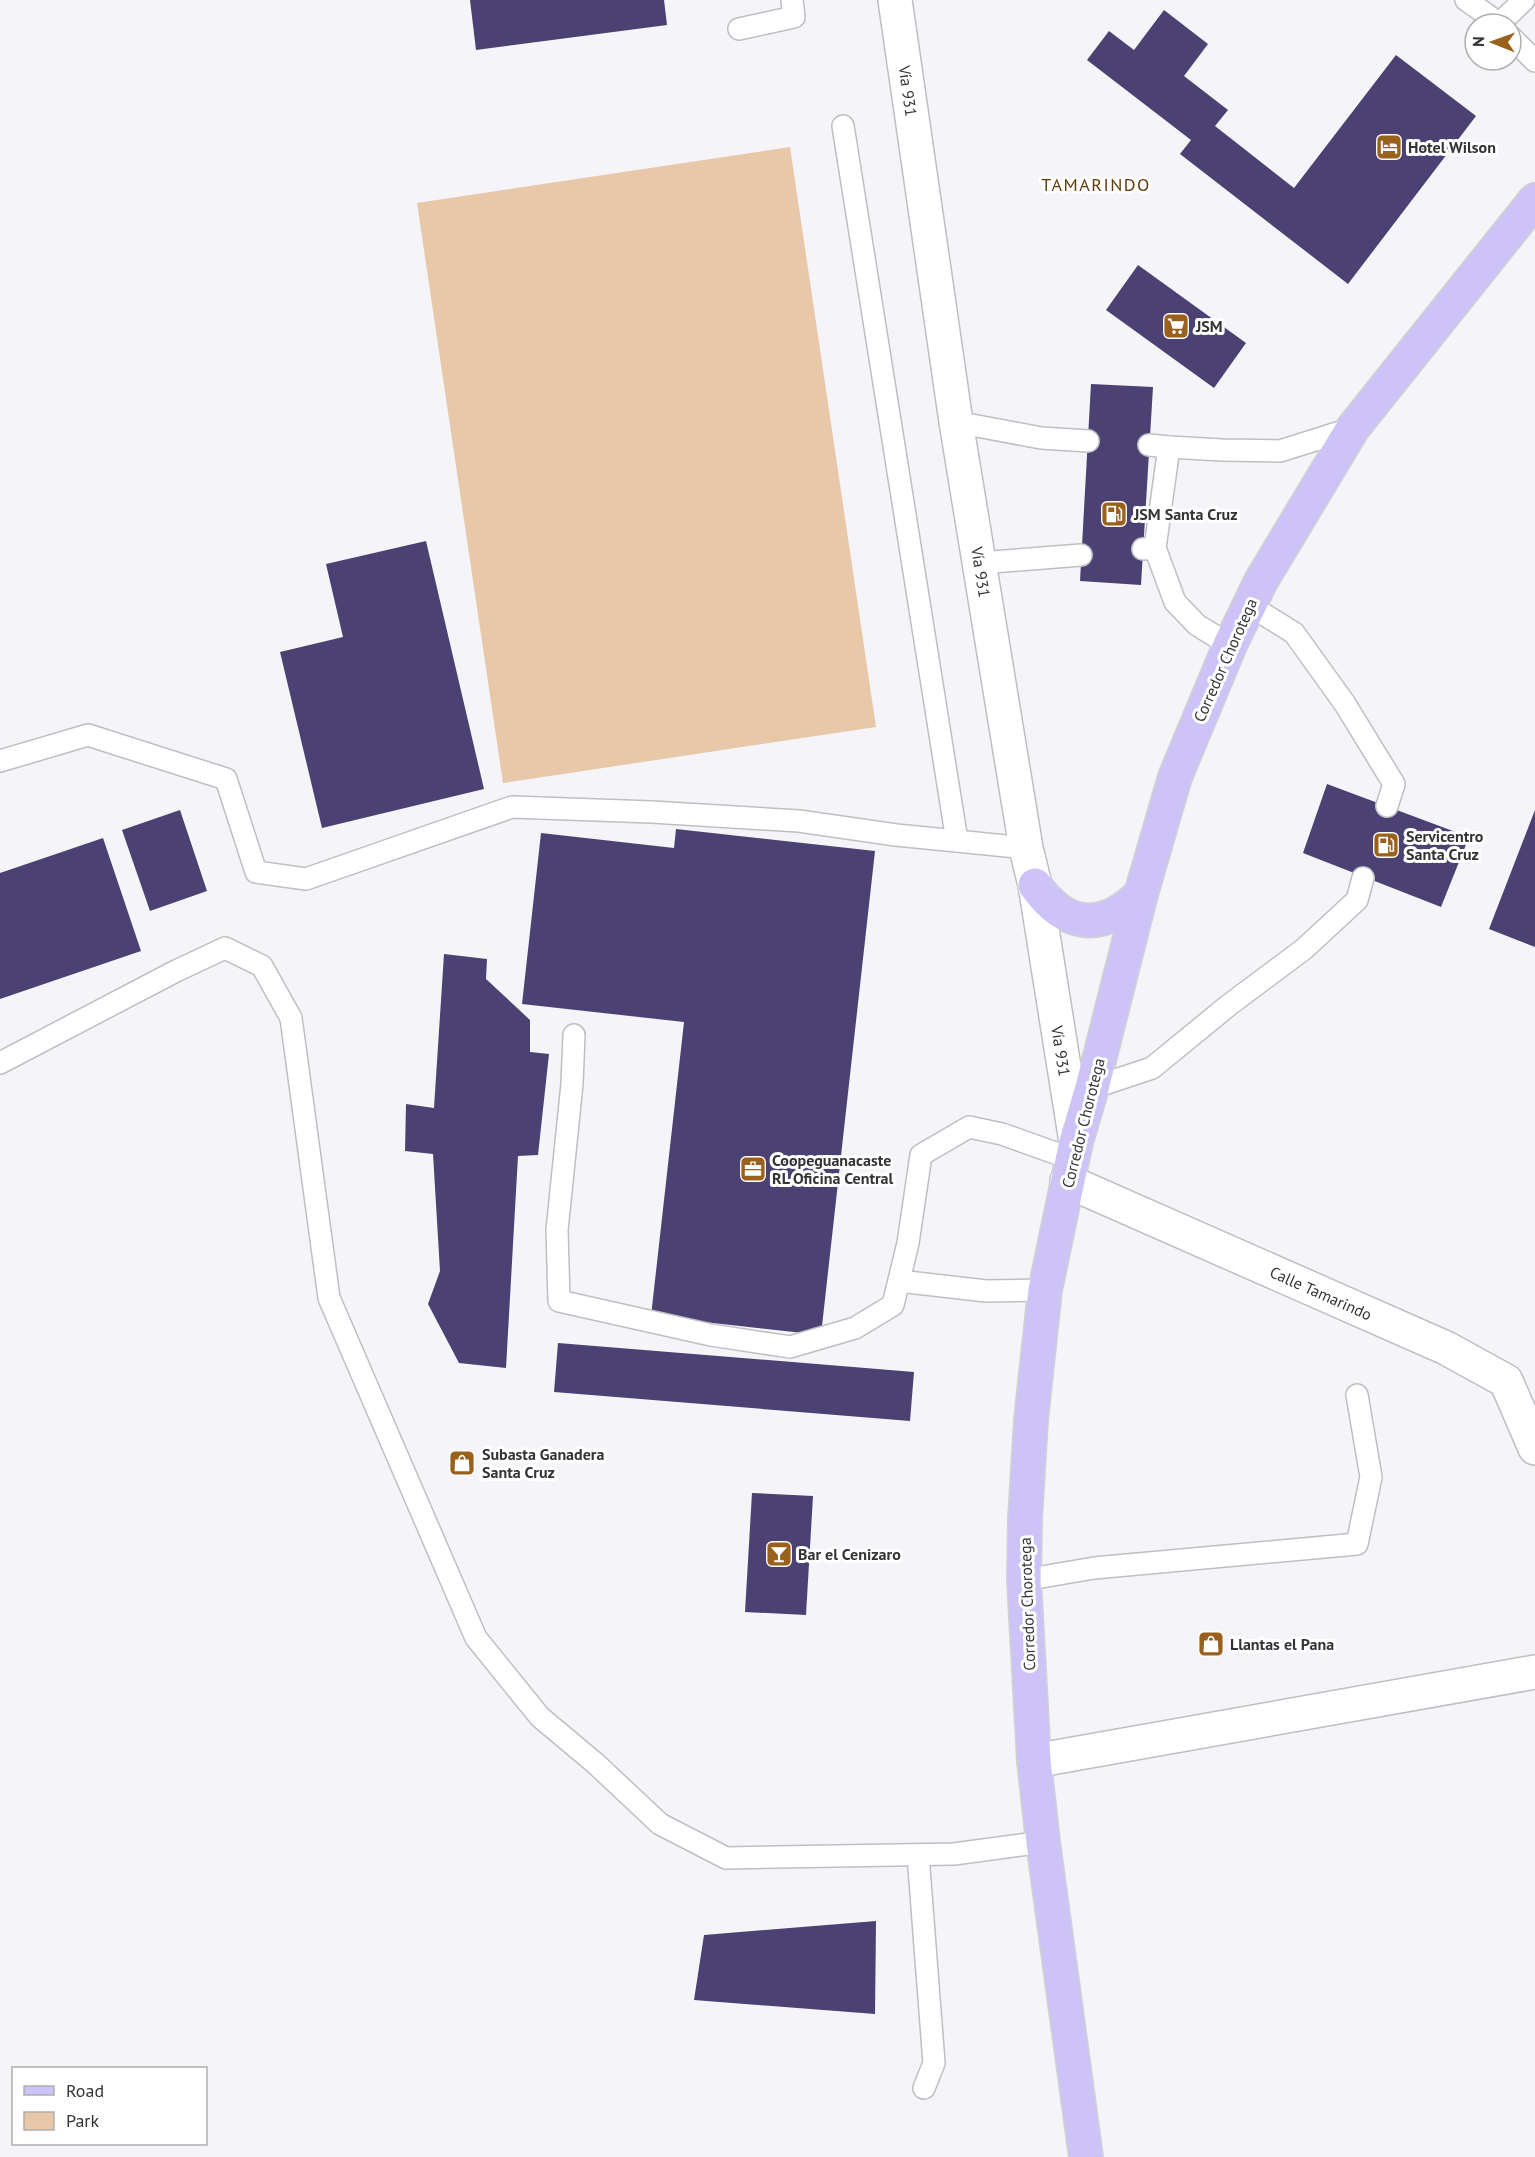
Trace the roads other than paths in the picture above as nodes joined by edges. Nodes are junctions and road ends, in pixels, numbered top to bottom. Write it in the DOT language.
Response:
graph roads {
  1 [pos="792,0"];
  2 [pos="895,0"];
  3 [pos="1466,0"];
  4 [pos="1524,0"];
  5 [pos="1482,12"];
  6 [pos="1512,12"];
  7 [pos="739,29"];
  8 [pos="1523,49"];
  9 [pos="1535,61"];
  10 [pos="843,126"];
  11 [pos="1535,200"];
  12 [pos="956,422"];
  13 [pos="1353,428"];
  14 [pos="1088,441"];
  15 [pos="1081,555"];
  16 [pos="980,563"];
  17 [pos="1250,605"];
  18 [pos="1230,645"];
  19 [pos="0,761"];
  20 [pos="1387,806"];
  21 [pos="957,841"];
  22 [pos="1026,848"];
  23 [pos="1363,878"];
  24 [pos="1035,885"];
  25 [pos="1141,894"];
  26 [pos="574,1035"];
  27 [pos="0,1063"];
  28 [pos="1092,1088"];
  29 [pos="1072,1160"];
  30 [pos="899,1281"];
  31 [pos="1045,1290"];
  32 [pos="1357,1395"];
  33 [pos="1535,1448"];
  34 [pos="1024,1580"];
  35 [pos="1535,1671"];
  36 [pos="1034,1761"];
  37 [pos="1043,1842"];
  38 [pos="918,1855"];
  39 [pos="924,2088"];
  40 [pos="1086,2157"];
  1 -- 7 [label="lane"];
  2 -- 12 [label="street, Vía 931"];
  3 -- 5 [label="lane"];
  4 -- 6 [label="lane"];
  8 -- 9 [label="lane"];
  10 -- 21 [label="lane"];
  11 -- 13 [label="main road, Corredor Chorotega"];
  12 -- 14 [label="lane"];
  12 -- 16 [label="street, Vía 931"];
  13 -- 17 [label="main road, Corredor Chorotega"];
  13 -- 18 [label="lane"];
  15 -- 16 [label="lane"];
  16 -- 22 [label="street, Vía 931"];
  17 -- 18 [label="main road, Corredor Chorotega"];
  17 -- 20 [label="lane"];
  18 -- 25 [label="main road, Corredor Chorotega"];
  19 -- 21 [label="lane"];
  21 -- 22 [label="lane"];
  22 -- 24 [label="street, Vía 931"];
  23 -- 28 [label="lane"];
  24 -- 25 [label="main road"];
  24 -- 29 [label="street, Vía 931"];
  25 -- 28 [label="main road, Corredor Chorotega"];
  26 -- 30 [label="lane"];
  27 -- 38 [label="lane"];
  28 -- 29 [label="main road, Corredor Chorotega"];
  29 -- 30 [label="lane"];
  29 -- 31 [label="main road, Corredor Chorotega"];
  29 -- 33 [label="street, Calle Tamarindo"];
  30 -- 31 [label="lane"];
  31 -- 34 [label="main road, Corredor Chorotega"];
  32 -- 34 [label="lane"];
  34 -- 36 [label="main road, Corredor Chorotega"];
  35 -- 36 [label="street"];
  36 -- 37 [label="main road, Corredor Chorotega"];
  37 -- 38 [label="lane"];
  37 -- 40 [label="main road, Corredor Chorotega"];
  38 -- 39 [label="lane"];
}
